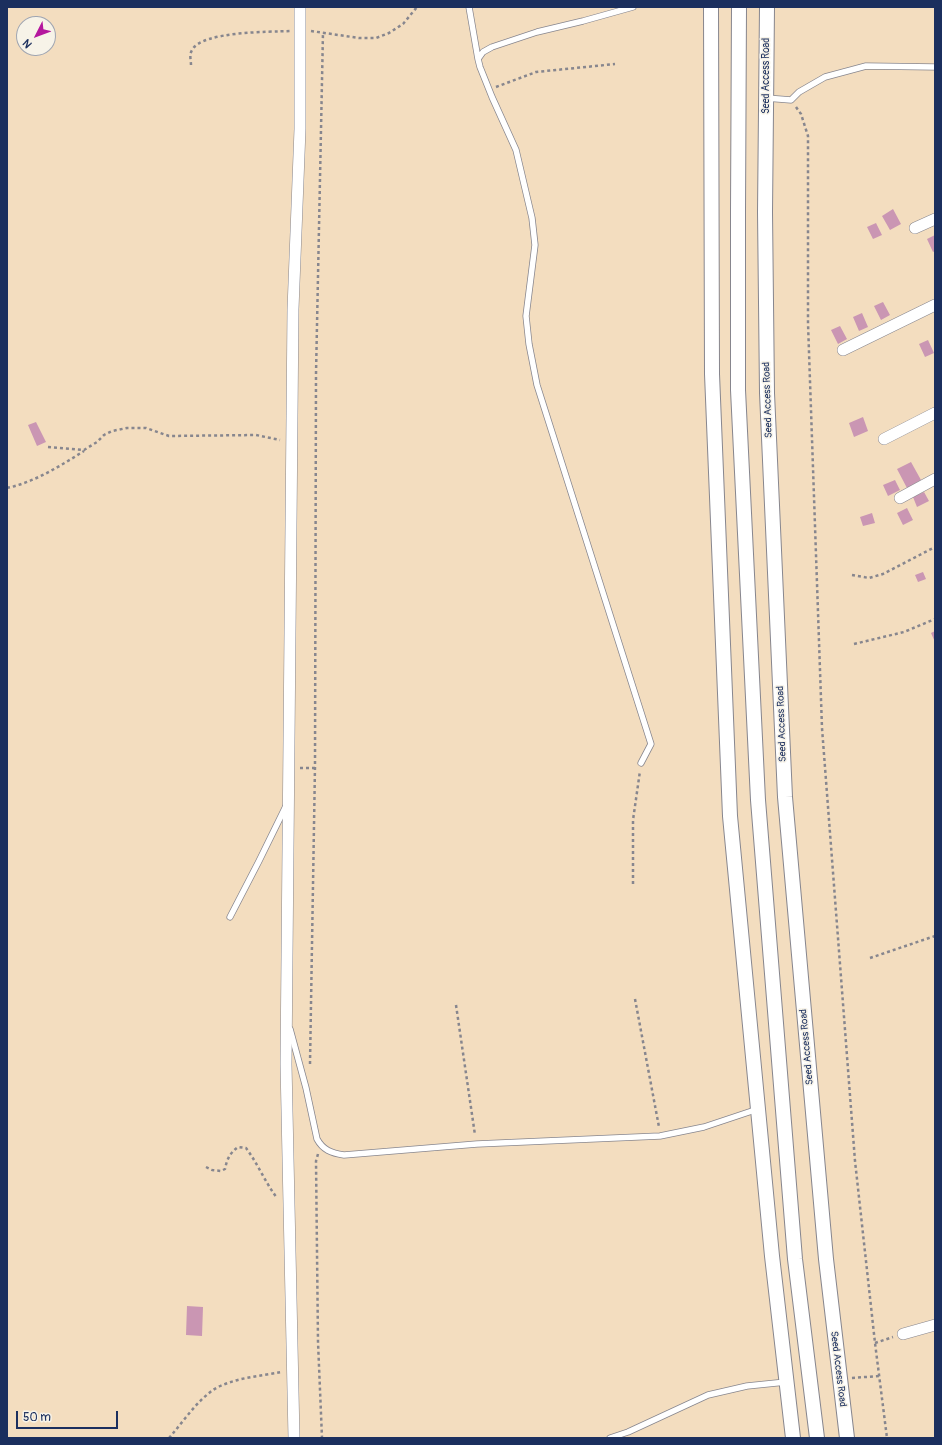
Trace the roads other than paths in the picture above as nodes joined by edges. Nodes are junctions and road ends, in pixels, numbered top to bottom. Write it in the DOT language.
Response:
graph roads {
  1 [pos="300,7"];
  2 [pos="469,7"];
  3 [pos="633,7"];
  4 [pos="711,7"];
  5 [pos="739,7"];
  6 [pos="767,7"];
  7 [pos="478,59"];
  8 [pos="935,67"];
  9 [pos="766,98"];
  10 [pos="935,219"];
  11 [pos="915,228"];
  12 [pos="935,305"];
  13 [pos="843,350"];
  14 [pos="935,413"];
  15 [pos="884,439"];
  16 [pos="935,479"];
  17 [pos="900,498"];
  18 [pos="641,763"];
  19 [pos="288,801"];
  20 [pos="230,917"];
  21 [pos="286,1015"];
  22 [pos="758,1108"];
  23 [pos="935,1325"];
  24 [pos="903,1334"];
  25 [pos="787,1382"];
  26 [pos="294,1438"];
  27 [pos="610,1438"];
  28 [pos="793,1438"];
  29 [pos="817,1438"];
  30 [pos="847,1438"];
  1 -- 19 [label="street"];
  2 -- 7 [label="lane"];
  3 -- 7 [label="lane"];
  4 -- 22 [label="street"];
  5 -- 29 [label="street"];
  6 -- 9 [label="street, Seed Access Road"];
  7 -- 18 [label="lane"];
  8 -- 9 [label="lane"];
  9 -- 30 [label="street, Seed Access Road"];
  10 -- 11 [label="street"];
  12 -- 13 [label="street"];
  14 -- 15 [label="street"];
  16 -- 17 [label="street"];
  19 -- 20 [label="lane"];
  19 -- 21 [label="street"];
  21 -- 22 [label="lane"];
  21 -- 26 [label="street"];
  22 -- 25 [label="street"];
  23 -- 24 [label="street"];
  25 -- 27 [label="lane"];
  25 -- 28 [label="street"];
}
